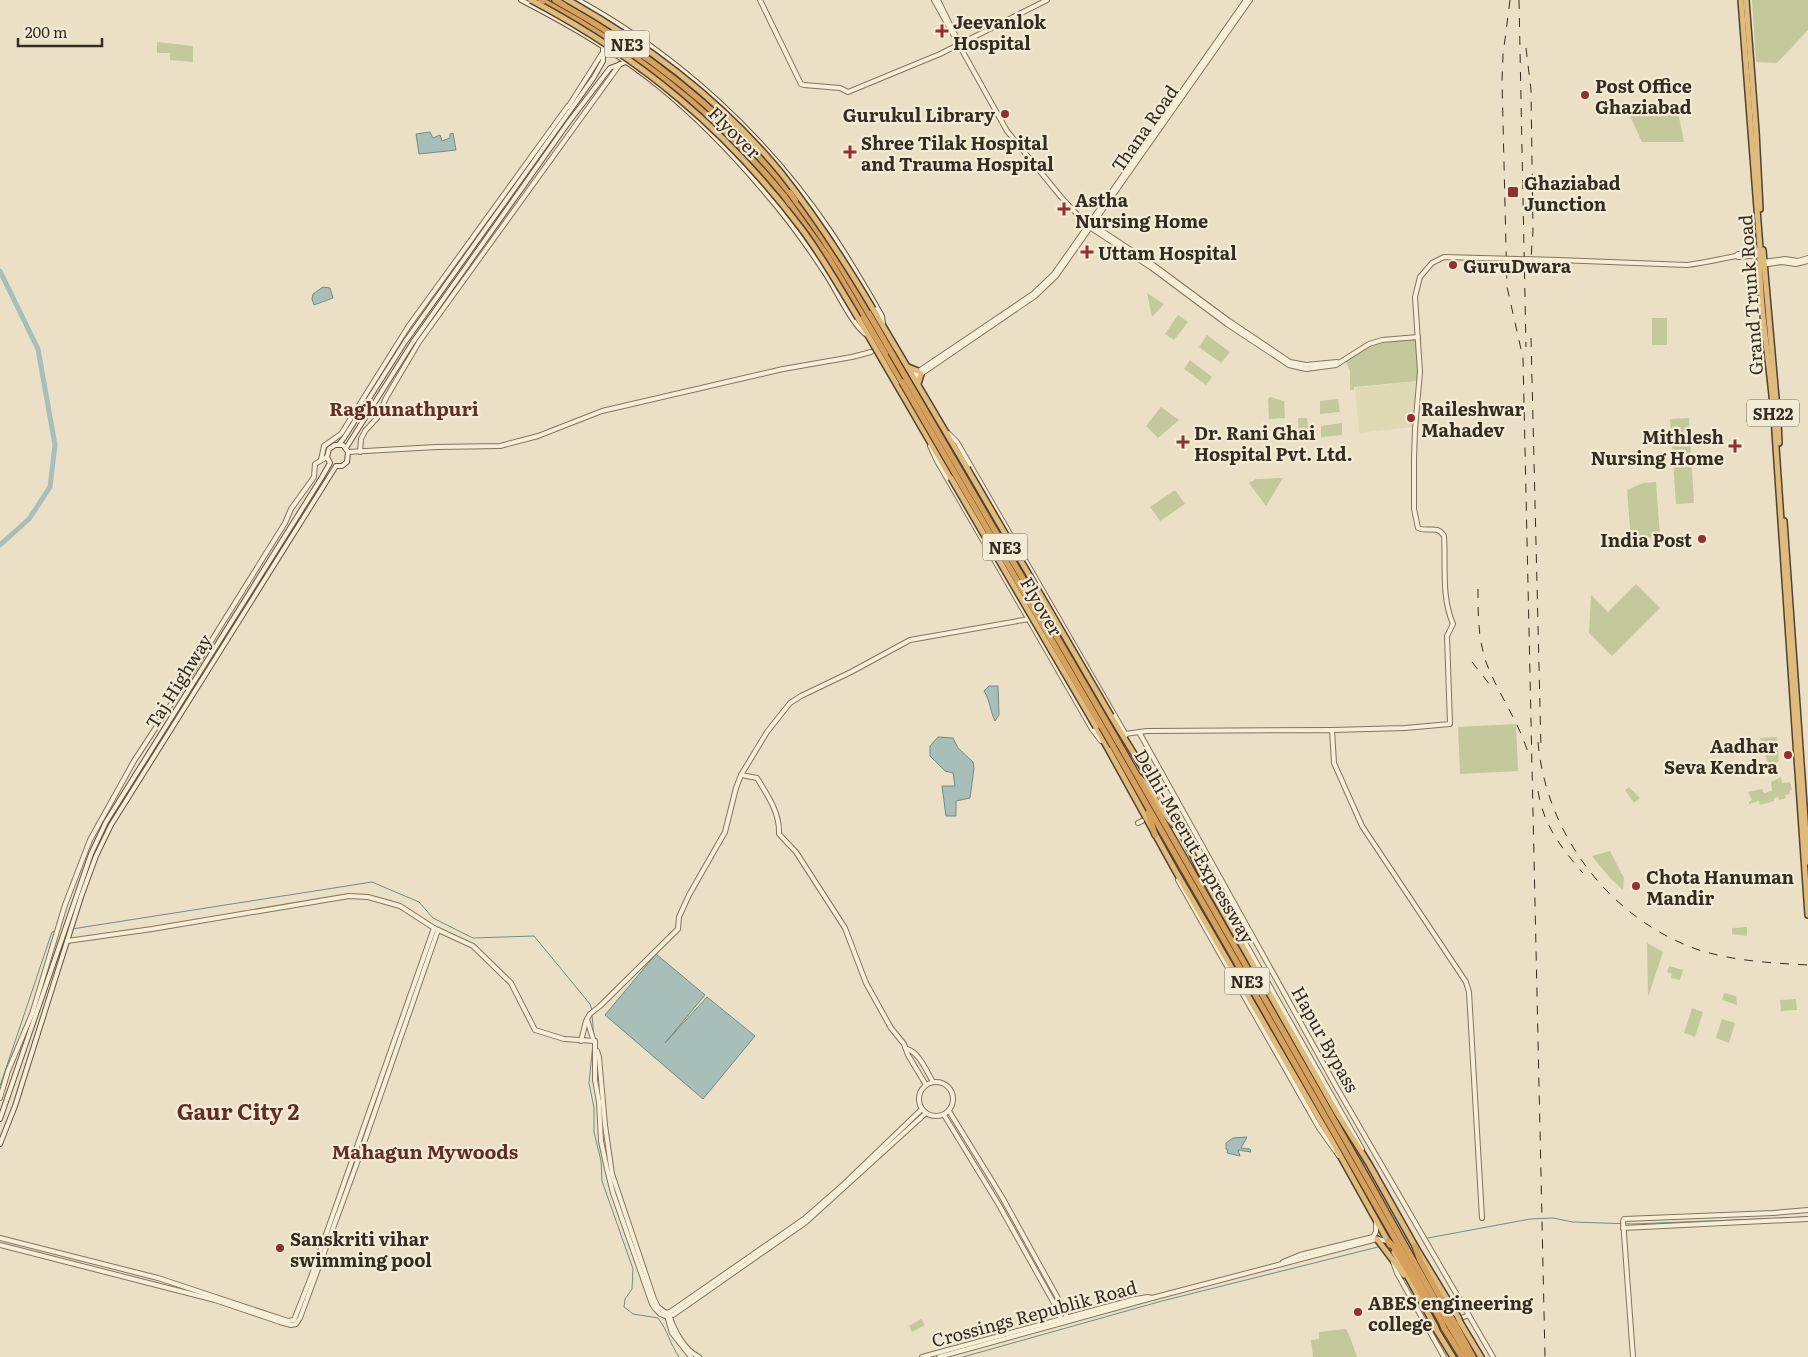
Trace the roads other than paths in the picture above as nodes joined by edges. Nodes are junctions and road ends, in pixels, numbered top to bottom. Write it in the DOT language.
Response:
graph roads {
  1 [pos="521,0"];
  2 [pos="530,0"];
  3 [pos="536,0"];
  4 [pos="542,0"];
  5 [pos="555,0"];
  6 [pos="568,0"];
  7 [pos="578,0"];
  8 [pos="760,0"];
  9 [pos="934,0"];
  10 [pos="938,0"];
  11 [pos="1047,0"];
  12 [pos="1741,0"];
  13 [pos="1746,0"];
  14 [pos="1247,1"];
  15 [pos="533,6"];
  16 [pos="538,9"];
  17 [pos="959,46"];
  18 [pos="603,48"];
  19 [pos="1748,56"];
  20 [pos="623,63"];
  21 [pos="594,78"];
  22 [pos="600,81"];
  23 [pos="568,106"];
  24 [pos="580,118"];
  25 [pos="565,119"];
  26 [pos="570,120"];
  27 [pos="799,188"];
  28 [pos="802,193"];
  29 [pos="787,195"];
  30 [pos="792,202"];
  31 [pos="776,206"];
  32 [pos="498,207"];
  33 [pos="780,210"];
  34 [pos="496,226"];
  35 [pos="1091,226"];
  36 [pos="500,229"];
  37 [pos="1760,247"];
  38 [pos="1762,255"];
  39 [pos="1736,256"];
  40 [pos="1808,259"];
  41 [pos="1762,263"];
  42 [pos="883,325"];
  43 [pos="867,335"];
  44 [pos="1418,337"];
  45 [pos="871,352"];
  46 [pos="908,367"];
  47 [pos="919,373"];
  48 [pos="914,376"];
  49 [pos="918,384"];
  50 [pos="923,430"];
  51 [pos="945,430"];
  52 [pos="365,431"];
  53 [pos="357,432"];
  54 [pos="339,444"];
  55 [pos="347,450"];
  56 [pos="360,452"];
  57 [pos="327,457"];
  58 [pos="321,460"];
  59 [pos="1046,594"];
  60 [pos="1049,600"];
  61 [pos="1022,608"];
  62 [pos="1025,614"];
  63 [pos="1029,619"];
  64 [pos="1332,730"];
  65 [pos="1139,732"];
  66 [pos="1125,734"];
  67 [pos="1126,742"];
  68 [pos="1104,744"];
  69 [pos="1115,744"];
  70 [pos="741,775"];
  71 [pos="1133,776"];
  72 [pos="1177,800"];
  73 [pos="1170,804"];
  74 [pos="1178,830"];
  75 [pos="1804,830"];
  76 [pos="1155,835"];
  77 [pos="1193,856"];
  78 [pos="1808,862"];
  79 [pos="1175,870"];
  80 [pos="1808,915"];
  81 [pos="436,929"];
  82 [pos="67,940"];
  83 [pos="587,1019"];
  84 [pos="594,1040"];
  85 [pos="581,1041"];
  86 [pos="907,1049"];
  87 [pos="21,1058"];
  88 [pos="25,1075"];
  89 [pos="933,1082"];
  90 [pos="926,1086"];
  91 [pos="10,1090"];
  92 [pos="0,1098"];
  93 [pos="14,1109"];
  94 [pos="922,1109"];
  95 [pos="949,1111"];
  96 [pos="926,1113"];
  97 [pos="944,1115"];
  98 [pos="0,1119"];
  99 [pos="0,1144"];
  100 [pos="880,1152"];
  101 [pos="1341,1158"];
  102 [pos="1369,1164"];
  103 [pos="1808,1210"];
  104 [pos="1378,1217"];
  105 [pos="1482,1218"];
  106 [pos="1808,1219"];
  107 [pos="1623,1225"];
  108 [pos="0,1238"];
  109 [pos="1377,1239"];
  110 [pos="1388,1241"];
  111 [pos="0,1244"];
  112 [pos="1415,1246"];
  113 [pos="1393,1262"];
  114 [pos="1279,1265"];
  115 [pos="1420,1272"];
  116 [pos="1407,1276"];
  117 [pos="1060,1302"];
  118 [pos="1055,1305"];
  119 [pos="1063,1308"];
  120 [pos="1058,1310"];
  121 [pos="1448,1312"];
  122 [pos="1436,1313"];
  123 [pos="668,1314"];
  124 [pos="1469,1315"];
  125 [pos="1061,1318"];
  126 [pos="1067,1320"];
  127 [pos="1451,1323"];
  128 [pos="1061,1324"];
  129 [pos="1429,1331"];
  130 [pos="1460,1355"];
  131 [pos="690,1357"];
  132 [pos="699,1357"];
  133 [pos="922,1357"];
  134 [pos="939,1357"];
  135 [pos="1444,1357"];
  136 [pos="1452,1357"];
  137 [pos="1468,1357"];
  138 [pos="1473,1357"];
  139 [pos="1481,1357"];
  140 [pos="1493,1357"];
  141 [pos="1633,1357"];
  1 -- 15 [label="street"];
  2 -- 43 [label="highway, Flyover, bridge"];
  3 -- 15 [label="street"];
  4 -- 16 [label="street"];
  4 -- 29 [label="highway, NE3"];
  5 -- 29 [label="highway, NE3"];
  6 -- 42 [label="highway, Flyover, bridge"];
  7 -- 27 [label="street"];
  8 -- 17 [label="street"];
  9 -- 17 [label="street"];
  10 -- 17 [label="street"];
  11 -- 17 [label="street"];
  12 -- 19 [label="highway, Grand Trunk Road / SH22"];
  13 -- 19 [label="highway, Grand Trunk Road / SH22"];
  14 -- 35 [label="street, Thana Road"];
  15 -- 16 [label="street"];
  16 -- 18 [label="street"];
  17 -- 35 [label="street"];
  18 -- 20 [label="street"];
  18 -- 21 [label="street"];
  18 -- 23 [label="street"];
  19 -- 37 [label="highway, Grand Trunk Road / SH22"];
  19 -- 38 [label="highway, Grand Trunk Road / SH22"];
  20 -- 22 [label="street"];
  20 -- 24 [label="street"];
  20 -- 31 [label="street"];
  21 -- 22 [label="street"];
  21 -- 25 [label="street"];
  22 -- 26 [label="street"];
  23 -- 25 [label="street"];
  23 -- 32 [label="street"];
  24 -- 26 [label="street"];
  24 -- 36 [label="street"];
  25 -- 32 [label="street"];
  26 -- 34 [label="street"];
  27 -- 28 [label="street"];
  27 -- 31 [label="street"];
  28 -- 33 [label="street"];
  28 -- 42 [label="street"];
  29 -- 30 [label="highway, NE3, bridge"];
  30 -- 69 [label="highway, Delhi-Meerut Expressway / NE3, bridge"];
  30 -- 69 [label="highway, Delhi-Meerut Expressway / NE3, bridge"];
  31 -- 33 [label="street"];
  32 -- 54 [label="street"];
  32 -- 58 [label="street"];
  33 -- 43 [label="street"];
  34 -- 36 [label="street"];
  34 -- 53 [label="street"];
  35 -- 44 [label="street"];
  35 -- 47 [label="street, Thana Road"];
  36 -- 52 [label="street"];
  37 -- 38 [label="highway, Grand Trunk Road / SH22"];
  37 -- 39 [label="street"];
  38 -- 39 [label="street"];
  38 -- 41 [label="highway, Grand Trunk Road / SH22"];
  39 -- 44 [label="street, bridge"];
  40 -- 41 [label="street"];
  41 -- 75 [label="highway, Grand Trunk Road / SH22"];
  42 -- 46 [label="highway, Flyover"];
  43 -- 50 [label="highway, Flyover"];
  44 -- 64 [label="street"];
  45 -- 56 [label="street"];
  46 -- 47 [label="highway"];
  46 -- 48 [label="highway, Flyover"];
  47 -- 48 [label="street, Thana Road"];
  47 -- 49 [label="highway"];
  48 -- 49 [label="highway, Flyover"];
  49 -- 51 [label="highway, Flyover"];
  50 -- 61 [label="street"];
  50 -- 68 [label="highway, Flyover, bridge"];
  51 -- 59 [label="street"];
  51 -- 67 [label="highway, Flyover, bridge"];
  52 -- 53 [label="street"];
  52 -- 56 [label="street"];
  53 -- 55 [label="street"];
  54 -- 55 [label="street"];
  54 -- 57 [label="street"];
  55 -- 56 [label="street"];
  55 -- 82 [label="street"];
  57 -- 58 [label="street"];
  57 -- 87 [label="street, Taj Highway"];
  58 -- 92 [label="street"];
  59 -- 60 [label="street"];
  59 -- 61 [label="street"];
  60 -- 62 [label="street"];
  60 -- 66 [label="street"];
  61 -- 62 [label="street"];
  62 -- 63 [label="street"];
  63 -- 68 [label="street"];
  63 -- 70 [label="street"];
  64 -- 65 [label="street"];
  64 -- 105 [label="street"];
  65 -- 66 [label="street"];
  65 -- 72 [label="street, Hapur Bypass"];
  66 -- 67 [label="street"];
  67 -- 74 [label="highway, Flyover"];
  68 -- 76 [label="highway, Flyover"];
  69 -- 71 [label="highway, Delhi-Meerut Expressway / NE3"];
  70 -- 83 [label="street"];
  70 -- 86 [label="street"];
  71 -- 74 [label="highway"];
  71 -- 76 [label="highway"];
  71 -- 104 [label="highway, Delhi-Meerut Expressway / NE3"];
  71 -- 115 [label="highway, Delhi-Meerut Expressway / NE3"];
  72 -- 73 [label="street"];
  72 -- 124 [label="street, Hapur Bypass"];
  74 -- 77 [label="highway"];
  75 -- 78 [label="highway, SH22"];
  75 -- 80 [label="highway, SH22"];
  76 -- 79 [label="highway, Flyover"];
  77 -- 102 [label="highway"];
  77 -- 102 [label="street"];
  79 -- 101 [label="highway, Flyover"];
  79 -- 101 [label="street"];
  81 -- 82 [label="street"];
  81 -- 85 [label="street"];
  81 -- 108 [label="street"];
  81 -- 111 [label="street"];
  82 -- 88 [label="street"];
  83 -- 84 [label="street"];
  83 -- 85 [label="street"];
  84 -- 85 [label="street"];
  84 -- 123 [label="street"];
  86 -- 89 [label="street"];
  86 -- 90 [label="street"];
  87 -- 88 [label="street"];
  87 -- 91 [label="street, Taj Highway"];
  88 -- 93 [label="street"];
  89 -- 90 [label="street"];
  89 -- 95 [label="street"];
  90 -- 94 [label="street"];
  91 -- 93 [label="street"];
  91 -- 98 [label="street, Taj Highway"];
  93 -- 99 [label="street"];
  94 -- 96 [label="street"];
  94 -- 100 [label="street"];
  95 -- 97 [label="street"];
  95 -- 117 [label="street"];
  96 -- 97 [label="street"];
  96 -- 100 [label="street"];
  97 -- 118 [label="street"];
  100 -- 123 [label="street"];
  101 -- 104 [label="highway, Flyover"];
  102 -- 112 [label="highway"];
  103 -- 107 [label="street"];
  104 -- 110 [label="highway, Flyover"];
  104 -- 114 [label="street, Crossings Republik Road"];
  104 -- 122 [label="highway, Delhi-Meerut Expressway"];
  106 -- 107 [label="street"];
  107 -- 141 [label="street"];
  109 -- 110 [label="street, Crossings Republik Road"];
  109 -- 113 [label="highway"];
  109 -- 114 [label="street, Crossings Republik Road"];
  110 -- 116 [label="highway, Flyover"];
  110 -- 122 [label="highway"];
  112 -- 121 [label="highway"];
  112 -- 127 [label="highway"];
  113 -- 116 [label="highway"];
  113 -- 129 [label="street"];
  114 -- 126 [label="street, Crossings Republik Road"];
  115 -- 121 [label="highway"];
  115 -- 127 [label="highway, Delhi-Meerut Expressway / NE3"];
  116 -- 136 [label="highway"];
  119 -- 126 [label="street"];
  120 -- 125 [label="street"];
  121 -- 127 [label="highway"];
  122 -- 127 [label="highway, Delhi-Meerut Expressway / NE3"];
  123 -- 131 [label="street"];
  123 -- 132 [label="street"];
  124 -- 129 [label="street"];
  124 -- 140 [label="street, Hapur Bypass"];
  125 -- 126 [label="street, Crossings Republik Road"];
  125 -- 128 [label="street"];
  125 -- 133 [label="street, Crossings Republik Road"];
  126 -- 128 [label="street, Crossings Republik Road"];
  127 -- 130 [label="highway, Delhi-Meerut Expressway / NE3"];
  127 -- 137 [label="highway, Delhi-Meerut Expressway / NE3"];
  127 -- 138 [label="highway"];
  127 -- 139 [label="highway"];
  128 -- 134 [label="street, Crossings Republik Road"];
  129 -- 135 [label="street"];
}
